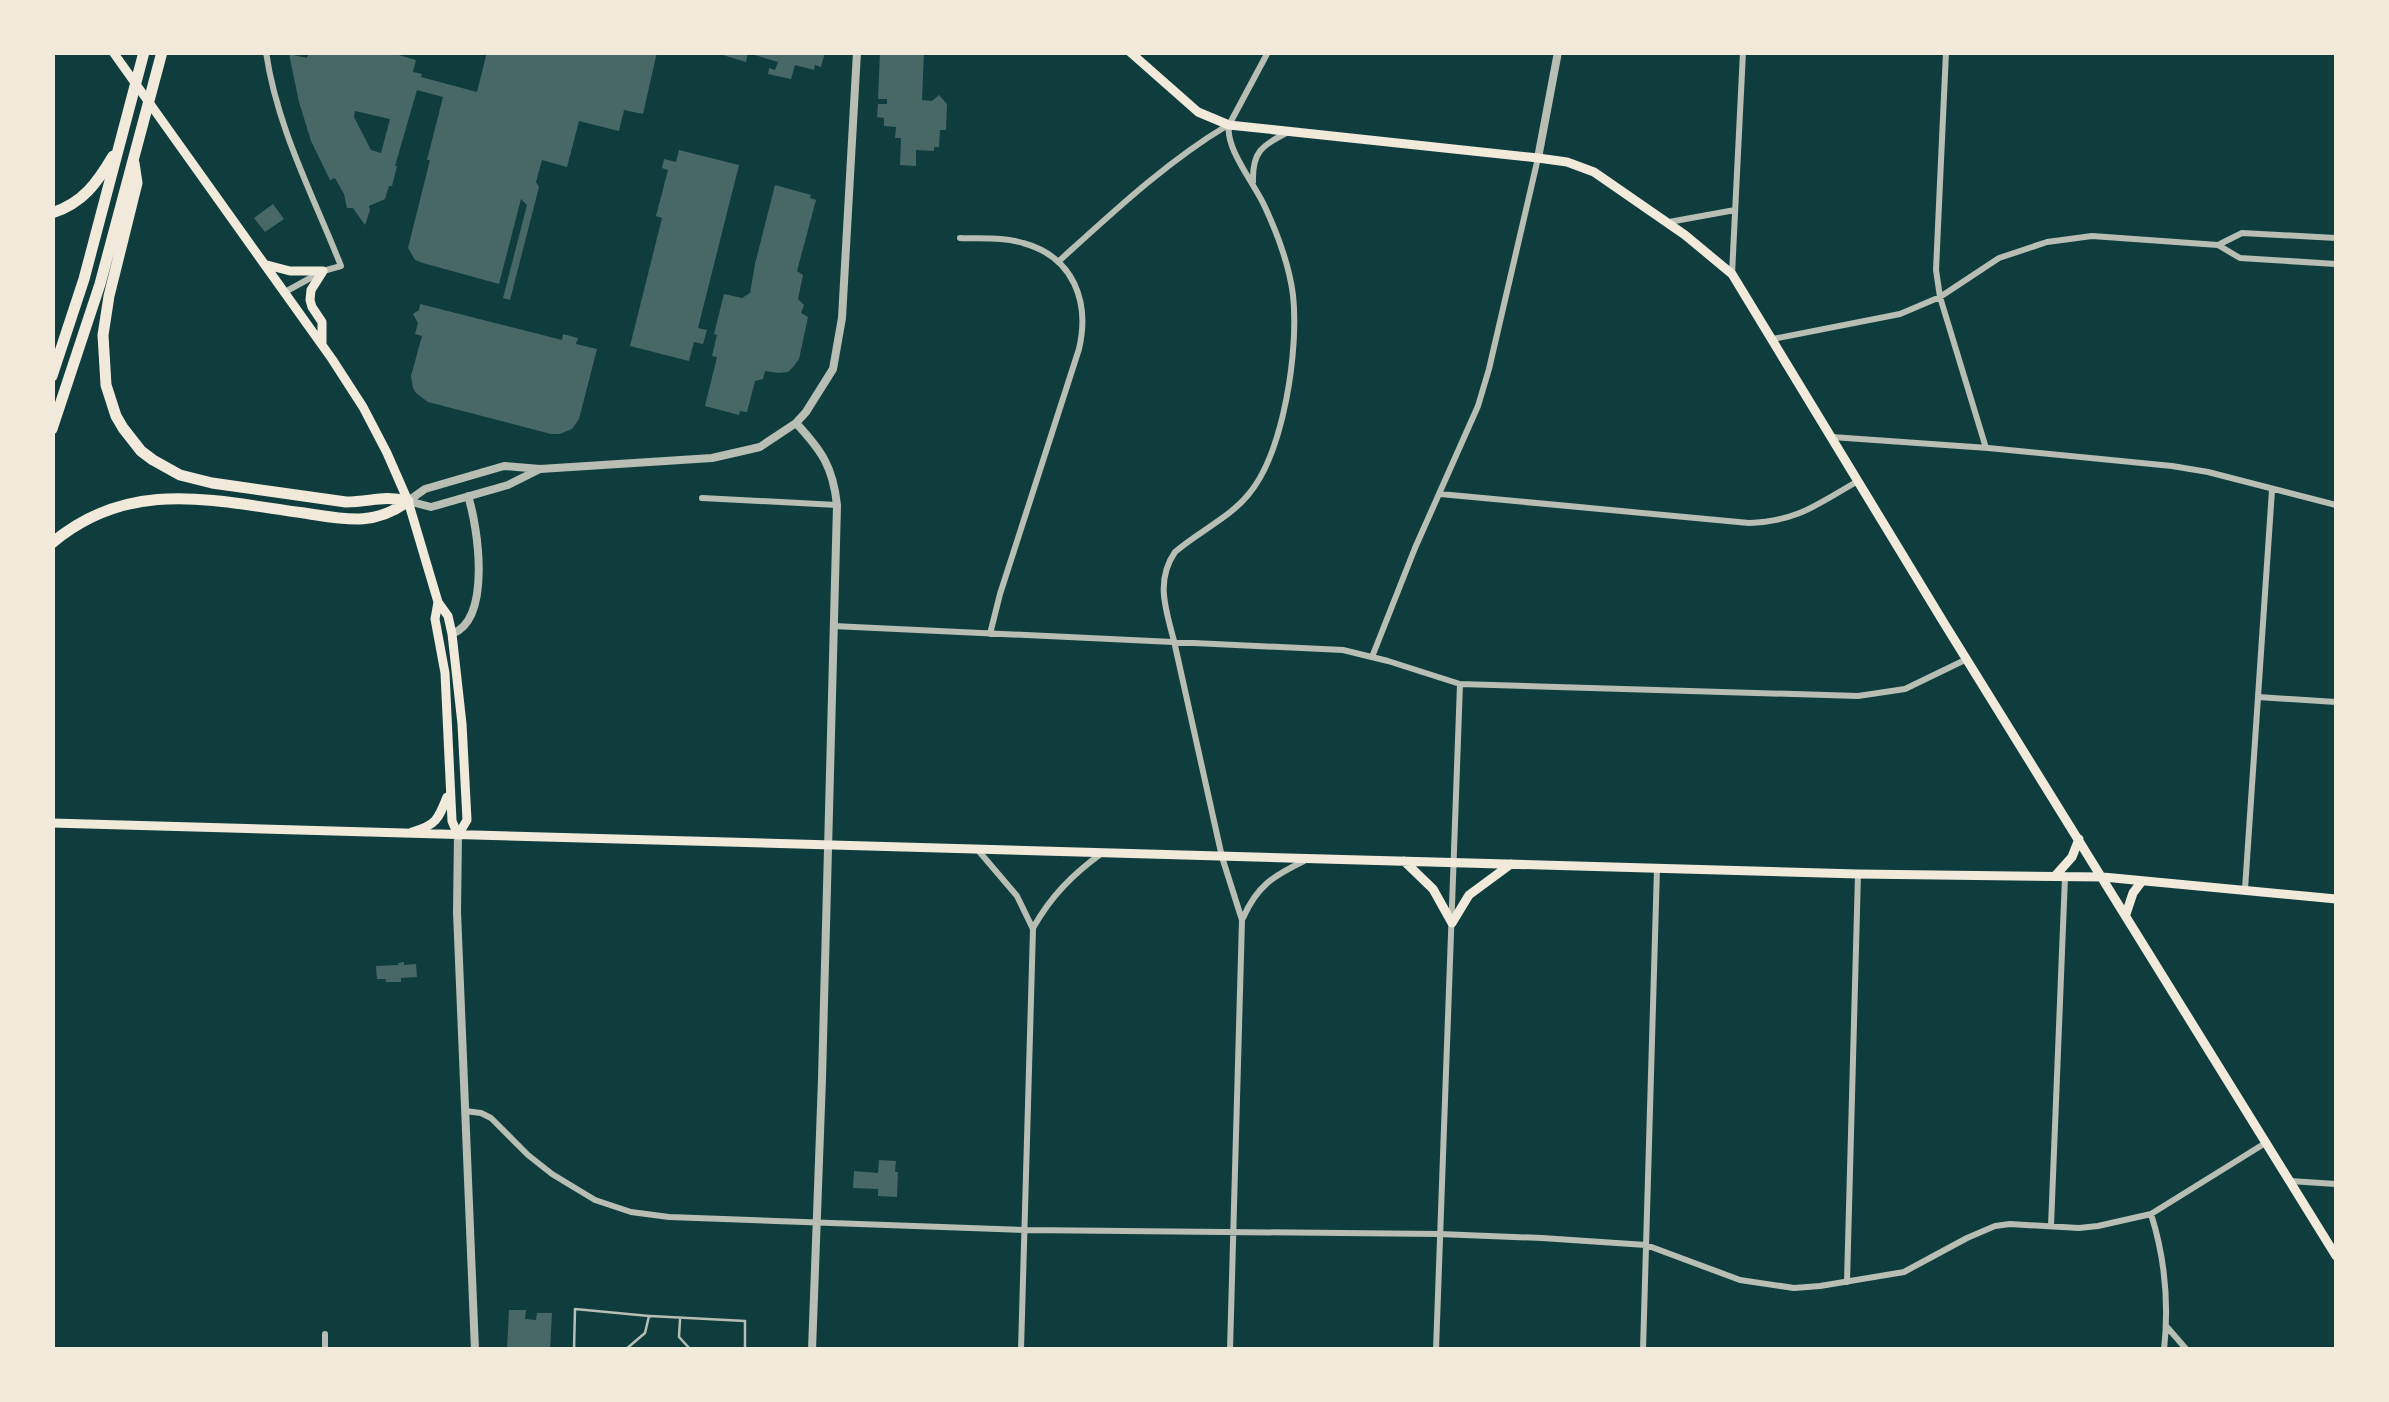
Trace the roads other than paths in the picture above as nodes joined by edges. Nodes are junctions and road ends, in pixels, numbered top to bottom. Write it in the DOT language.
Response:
graph roads {
  1 [pos="112,52"];
  2 [pos="144,52"];
  3 [pos="162,52"];
  4 [pos="266,52"];
  5 [pos="857,52"];
  6 [pos="1130,52"];
  7 [pos="1268,52"];
  8 [pos="1558,52"];
  9 [pos="1743,52"];
  10 [pos="1946,52"];
  11 [pos="1229,124"];
  12 [pos="1290,131"];
  13 [pos="120,144"];
  14 [pos="1538,158"];
  15 [pos="134,163"];
  16 [pos="1254,184"];
  17 [pos="1735,210"];
  18 [pos="52,213"];
  19 [pos="1668,222"];
  20 [pos="960,238"];
  21 [pos="2336,238"];
  22 [pos="2218,244"];
  23 [pos="1058,262"];
  24 [pos="264,264"];
  25 [pos="2336,264"];
  26 [pos="324,271"];
  27 [pos="1732,274"];
  28 [pos="284,292"];
  29 [pos="1940,298"];
  30 [pos="1773,339"];
  31 [pos="322,346"];
  32 [pos="52,376"];
  33 [pos="796,423"];
  34 [pos="52,429"];
  35 [pos="1831,437"];
  36 [pos="1986,448"];
  37 [pos="540,469"];
  38 [pos="1858,481"];
  39 [pos="2272,490"];
  40 [pos="1440,494"];
  41 [pos="468,496"];
  42 [pos="702,498"];
  43 [pos="408,501"];
  44 [pos="837,505"];
  45 [pos="2336,505"];
  46 [pos="52,543"];
  47 [pos="438,602"];
  48 [pos="833,626"];
  49 [pos="452,634"];
  50 [pos="990,634"];
  51 [pos="1174,641"];
  52 [pos="1372,657"];
  53 [pos="1967,659"];
  54 [pos="1460,684"];
  55 [pos="2258,698"];
  56 [pos="2336,702"];
  57 [pos="450,789"];
  58 [pos="52,823"];
  59 [pos="404,834"];
  60 [pos="458,835"];
  61 [pos="2079,839"];
  62 [pos="828,844"];
  63 [pos="976,848"];
  64 [pos="1102,852"];
  65 [pos="1222,857"];
  66 [pos="1309,858"];
  67 [pos="1404,861"];
  68 [pos="1454,862"];
  69 [pos="1512,864"];
  70 [pos="1657,868"];
  71 [pos="1858,874"];
  72 [pos="2060,876"];
  73 [pos="2103,877"];
  74 [pos="2142,881"];
  75 [pos="2245,889"];
  76 [pos="2336,899"];
  77 [pos="2126,914"];
  78 [pos="1242,920"];
  79 [pos="1452,923"];
  80 [pos="1033,929"];
  81 [pos="465,1111"];
  82 [pos="2266,1142"];
  83 [pos="2290,1181"];
  84 [pos="2336,1184"];
  85 [pos="2151,1214"];
  86 [pos="815,1222"];
  87 [pos="2051,1226"];
  88 [pos="1026,1230"];
  89 [pos="1233,1232"];
  90 [pos="1439,1234"];
  91 [pos="1646,1245"];
  92 [pos="2336,1256"];
  93 [pos="1846,1282"];
  94 [pos="649,1316"];
  95 [pos="680,1319"];
  96 [pos="2167,1326"];
  97 [pos="325,1334"];
  98 [pos="574,1349"];
  99 [pos="326,1350"];
  100 [pos="475,1350"];
  101 [pos="614,1350"];
  102 [pos="625,1350"];
  103 [pos="691,1350"];
  104 [pos="744,1350"];
  105 [pos="812,1350"];
  106 [pos="1021,1350"];
  107 [pos="1230,1350"];
  108 [pos="1436,1350"];
  109 [pos="1642,1350"];
  110 [pos="2164,1350"];
  111 [pos="2187,1350"];
  1 -- 24 [label="main road"];
  2 -- 13 [label="highway"];
  3 -- 15 [label="highway"];
  4 -- 26 [label="street"];
  5 -- 33 [label="street"];
  6 -- 11 [label="main road"];
  7 -- 11 [label="street"];
  8 -- 14 [label="street"];
  9 -- 17 [label="street"];
  10 -- 29 [label="street"];
  11 -- 12 [label="main road"];
  11 -- 16 [label="street"];
  11 -- 23 [label="street"];
  12 -- 14 [label="main road"];
  12 -- 16 [label="street"];
  13 -- 18 [label="highway"];
  13 -- 32 [label="highway"];
  14 -- 19 [label="main road"];
  14 -- 40 [label="street"];
  15 -- 34 [label="highway"];
  15 -- 43 [label="highway"];
  16 -- 51 [label="street"];
  17 -- 19 [label="street"];
  17 -- 27 [label="street"];
  19 -- 27 [label="main road"];
  20 -- 23 [label="street"];
  21 -- 22 [label="street"];
  22 -- 25 [label="street"];
  22 -- 29 [label="street"];
  23 -- 50 [label="street"];
  24 -- 26 [label="main road"];
  24 -- 28 [label="main road"];
  26 -- 28 [label="street"];
  26 -- 31 [label="main road"];
  27 -- 30 [label="main road"];
  28 -- 31 [label="main road"];
  29 -- 30 [label="street"];
  29 -- 36 [label="street"];
  30 -- 35 [label="main road"];
  31 -- 43 [label="main road"];
  33 -- 37 [label="street"];
  33 -- 44 [label="street"];
  35 -- 36 [label="street"];
  35 -- 38 [label="main road"];
  36 -- 39 [label="street"];
  37 -- 41 [label="street"];
  37 -- 43 [label="street"];
  38 -- 40 [label="street"];
  38 -- 53 [label="main road"];
  39 -- 45 [label="street"];
  39 -- 55 [label="street"];
  40 -- 52 [label="street"];
  41 -- 43 [label="street"];
  41 -- 49 [label="street"];
  42 -- 44 [label="street"];
  43 -- 46 [label="highway"];
  43 -- 47 [label="main road"];
  44 -- 48 [label="street"];
  47 -- 49 [label="main road"];
  47 -- 57 [label="main road"];
  48 -- 50 [label="street"];
  48 -- 62 [label="street"];
  49 -- 60 [label="main road"];
  50 -- 51 [label="street"];
  51 -- 52 [label="street"];
  51 -- 65 [label="street"];
  52 -- 54 [label="street"];
  53 -- 54 [label="street"];
  53 -- 61 [label="main road"];
  54 -- 68 [label="street"];
  55 -- 56 [label="street"];
  55 -- 75 [label="street"];
  57 -- 59 [label="main road"];
  57 -- 60 [label="main road"];
  58 -- 59 [label="main road"];
  59 -- 60 [label="main road"];
  60 -- 62 [label="main road"];
  60 -- 81 [label="street"];
  61 -- 72 [label="main road"];
  61 -- 73 [label="main road"];
  62 -- 63 [label="main road"];
  62 -- 86 [label="street"];
  63 -- 64 [label="main road"];
  63 -- 80 [label="street"];
  64 -- 65 [label="main road"];
  64 -- 80 [label="street"];
  65 -- 66 [label="main road"];
  65 -- 78 [label="street"];
  66 -- 67 [label="main road"];
  66 -- 78 [label="street"];
  67 -- 68 [label="main road"];
  67 -- 79 [label="main road"];
  68 -- 69 [label="main road"];
  68 -- 79 [label="street"];
  69 -- 70 [label="main road"];
  69 -- 79 [label="main road"];
  70 -- 71 [label="main road"];
  70 -- 91 [label="street"];
  71 -- 72 [label="main road"];
  71 -- 93 [label="street"];
  72 -- 73 [label="main road"];
  72 -- 87 [label="street"];
  73 -- 74 [label="main road"];
  73 -- 77 [label="main road"];
  74 -- 75 [label="main road"];
  74 -- 77 [label="main road"];
  75 -- 76 [label="main road"];
  77 -- 82 [label="main road"];
  78 -- 89 [label="street"];
  79 -- 90 [label="street"];
  80 -- 88 [label="street"];
  81 -- 86 [label="street"];
  81 -- 100 [label="street"];
  82 -- 83 [label="main road"];
  82 -- 85 [label="street"];
  83 -- 84 [label="street"];
  83 -- 92 [label="main road"];
  85 -- 87 [label="street"];
  85 -- 96 [label="street"];
  86 -- 88 [label="street"];
  86 -- 105 [label="street"];
  87 -- 93 [label="street"];
  88 -- 89 [label="street"];
  88 -- 106 [label="street"];
  89 -- 90 [label="street"];
  89 -- 107 [label="street"];
  90 -- 91 [label="street"];
  90 -- 108 [label="street"];
  91 -- 93 [label="street"];
  91 -- 109 [label="street"];
  94 -- 95 [label="lane"];
  94 -- 98 [label="lane"];
  94 -- 102 [label="lane"];
  95 -- 103 [label="lane"];
  95 -- 104 [label="lane"];
  96 -- 110 [label="street"];
  96 -- 111 [label="street"];
  97 -- 99 [label="street"];
  98 -- 101 [label="lane"];
}
